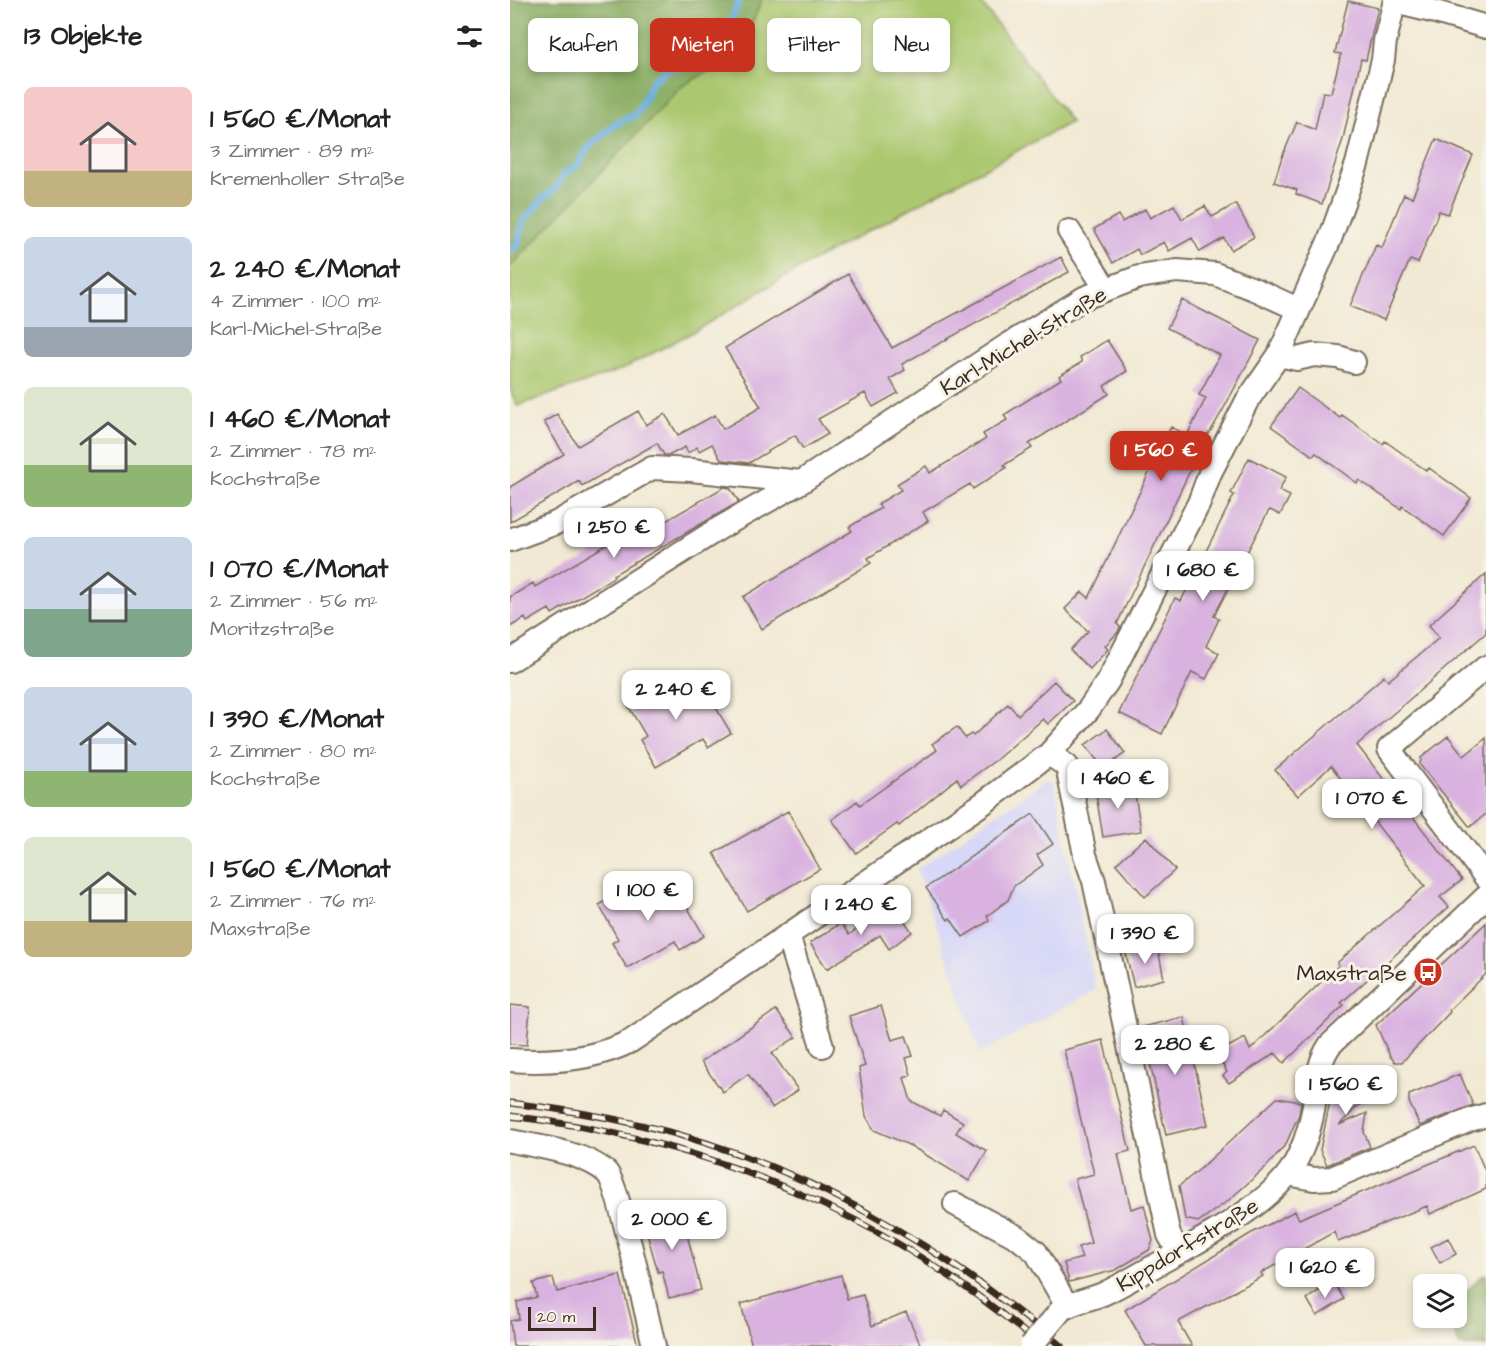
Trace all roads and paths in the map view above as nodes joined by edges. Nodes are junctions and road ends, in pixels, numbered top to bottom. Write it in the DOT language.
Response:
graph roads {
  1 [pos="1395,1"];
  2 [pos="1486,27"];
  3 [pos="1069,231"];
  4 [pos="1106,288"];
  5 [pos="1298,309"];
  6 [pos="1279,355"];
  7 [pos="1354,362"];
  8 [pos="801,482"];
  9 [pos="510,540"];
  10 [pos="510,661"];
  11 [pos="1486,667"];
  12 [pos="1049,754"];
  13 [pos="1486,878"];
  14 [pos="1486,897"];
  15 [pos="788,935"];
  16 [pos="822,1046"];
  17 [pos="510,1060"];
  18 [pos="1486,1115"];
  19 [pos="510,1141"];
  20 [pos="1288,1174"];
  21 [pos="955,1204"];
  22 [pos="1179,1252"];
  23 [pos="1064,1308"];
  24 [pos="654,1346"];
  25 [pos="1031,1346"];
  1 -- 2 [label="street"];
  1 -- 5 [label="street"];
  3 -- 4 [label="street"];
  4 -- 5 [label="street, Karl-Michel-Straße"];
  4 -- 8 [label="street, Karl-Michel-Straße"];
  5 -- 6 [label="street"];
  6 -- 7 [label="street"];
  6 -- 12 [label="street"];
  8 -- 9 [label="street"];
  8 -- 10 [label="street, Karl-Michel-Straße"];
  11 -- 13 [label="street"];
  12 -- 15 [label="street"];
  12 -- 22 [label="street"];
  14 -- 20 [label="street"];
  15 -- 16 [label="street"];
  15 -- 17 [label="street"];
  18 -- 20 [label="street"];
  19 -- 24 [label="street"];
  20 -- 22 [label="street, Kippdorfstraße"];
  21 -- 23 [label="street"];
  22 -- 23 [label="street, Kippdorfstraße"];
  23 -- 25 [label="street, bridge"];
}
